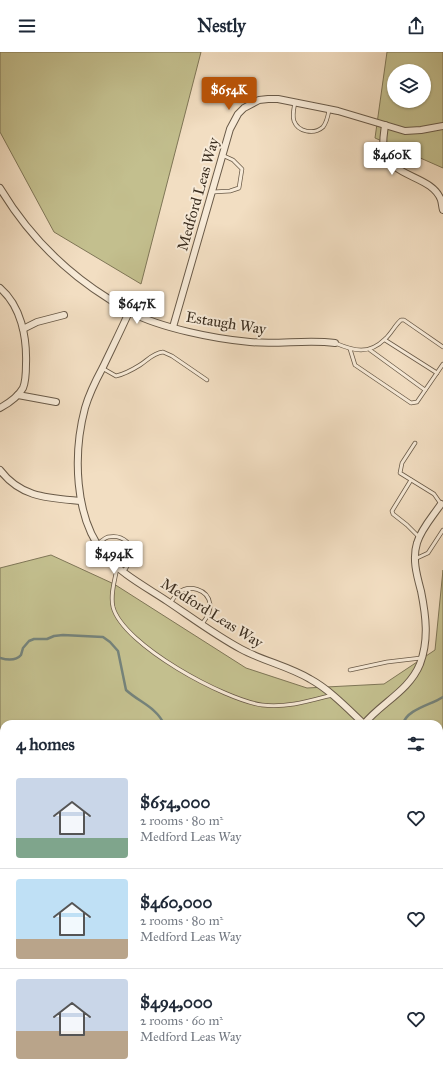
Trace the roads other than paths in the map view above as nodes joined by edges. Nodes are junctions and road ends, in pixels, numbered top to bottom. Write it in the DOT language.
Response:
graph roads {
  1 [pos="295,102"];
  2 [pos="329,109"];
  3 [pos="385,125"];
  4 [pos="443,126"];
  5 [pos="222,156"];
  6 [pos="0,188"];
  7 [pos="212,192"];
  8 [pos="443,210"];
  9 [pos="0,288"];
  10 [pos="129,312"];
  11 [pos="64,316"];
  12 [pos="173,327"];
  13 [pos="23,329"];
  14 [pos="385,340"];
  15 [pos="335,343"];
  16 [pos="443,347"];
  17 [pos="350,349"];
  18 [pos="370,350"];
  19 [pos="443,364"];
  20 [pos="102,368"];
  21 [pos="437,373"];
  22 [pos="206,380"];
  23 [pos="425,390"];
  24 [pos="18,395"];
  25 [pos="56,402"];
  26 [pos="0,408"];
  27 [pos="415,443"];
  28 [pos="0,470"];
  29 [pos="411,480"];
  30 [pos="81,501"];
  31 [pos="442,505"];
  32 [pos="443,530"];
  33 [pos="420,538"];
  34 [pos="98,544"];
  35 [pos="414,559"];
  36 [pos="117,566"];
  37 [pos="124,571"];
  38 [pos="170,603"];
  39 [pos="202,624"];
  40 [pos="421,658"];
  41 [pos="350,670"];
  42 [pos="332,695"];
  43 [pos="360,720"];
  44 [pos="368,720"];
  1 -- 2 [label="street, Medford Leas Way"];
  1 -- 2 [label="lane"];
  1 -- 5 [label="street, Medford Leas Way"];
  2 -- 3 [label="street, Medford Leas Way"];
  3 -- 4 [label="street, Medford Leas Way"];
  3 -- 8 [label="street"];
  5 -- 7 [label="street, Medford Leas Way"];
  5 -- 7 [label="lane"];
  6 -- 10 [label="street, Estaugh Way"];
  7 -- 12 [label="street, Medford Leas Way"];
  9 -- 13 [label="street"];
  10 -- 12 [label="street, Estaugh Way"];
  10 -- 20 [label="street, Medford Leas Way"];
  11 -- 13 [label="street"];
  12 -- 15 [label="street, Estaugh Way"];
  13 -- 24 [label="street"];
  14 -- 16 [label="lane"];
  14 -- 18 [label="lane"];
  14 -- 21 [label="lane"];
  15 -- 17 [label="lane"];
  17 -- 18 [label="lane"];
  17 -- 23 [label="lane"];
  18 -- 23 [label="lane"];
  19 -- 21 [label="lane"];
  20 -- 22 [label="lane"];
  20 -- 30 [label="street, Medford Leas Way"];
  21 -- 23 [label="lane"];
  24 -- 25 [label="street"];
  24 -- 26 [label="street"];
  27 -- 29 [label="lane"];
  28 -- 30 [label="street"];
  29 -- 31 [label="lane"];
  29 -- 33 [label="lane"];
  30 -- 34 [label="street, Medford Leas Way"];
  31 -- 33 [label="street"];
  32 -- 35 [label="lane"];
  33 -- 35 [label="street"];
  34 -- 36 [label="street, Medford Leas Way"];
  34 -- 37 [label="lane"];
  35 -- 40 [label="street"];
  36 -- 37 [label="street, Medford Leas Way"];
  36 -- 42 [label="lane"];
  37 -- 38 [label="street, Medford Leas Way"];
  38 -- 39 [label="street, Medford Leas Way"];
  38 -- 39 [label="lane"];
  39 -- 42 [label="street, Medford Leas Way"];
  40 -- 41 [label="lane"];
  40 -- 44 [label="street"];
  42 -- 43 [label="street, Medford Leas Way"];
}
